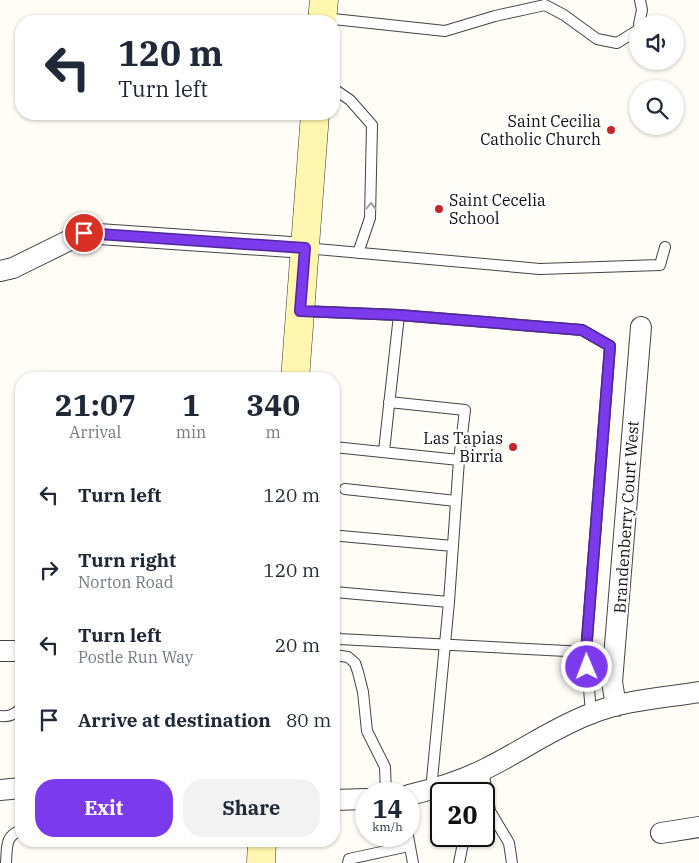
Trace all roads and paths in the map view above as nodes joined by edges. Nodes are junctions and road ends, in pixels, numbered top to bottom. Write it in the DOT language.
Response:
graph roads {
  1 [pos="640,0"];
  2 [pos="322,13"];
  3 [pos="336,15"];
  4 [pos="641,15"];
  5 [pos="340,16"];
  6 [pos="629,36"];
  7 [pos="340,93"];
  8 [pos="315,120"];
  9 [pos="665,247"];
  10 [pos="305,248"];
  11 [pos="358,253"];
  12 [pos="0,271"];
  13 [pos="300,311"];
  14 [pos="399,315"];
  15 [pos="641,327"];
  16 [pos="296,372"];
  17 [pos="390,402"];
  18 [pos="340,447"];
  19 [pos="384,451"];
  20 [pos="459,460"];
  21 [pos="345,490"];
  22 [pos="456,501"];
  23 [pos="341,536"];
  24 [pos="453,546"];
  25 [pos="340,593"];
  26 [pos="449,602"];
  27 [pos="340,639"];
  28 [pos="444,644"];
  29 [pos="0,651"];
  30 [pos="15,651"];
  31 [pos="586,652"];
  32 [pos="340,656"];
  33 [pos="699,692"];
  34 [pos="616,706"];
  35 [pos="591,713"];
  36 [pos="15,714"];
  37 [pos="0,716"];
  38 [pos="483,770"];
  39 [pos="386,782"];
  40 [pos="432,782"];
  41 [pos="452,782"];
  42 [pos="485,782"];
  43 [pos="15,789"];
  44 [pos="0,790"];
  45 [pos="355,799"];
  46 [pos="340,800"];
  47 [pos="495,819"];
  48 [pos="699,827"];
  49 [pos="15,832"];
  50 [pos="660,833"];
  51 [pos="262,847"];
  52 [pos="389,847"];
  53 [pos="410,847"];
  54 [pos="462,847"];
  55 [pos="6,863"];
  56 [pos="261,863"];
  57 [pos="348,863"];
  58 [pos="413,863"];
  59 [pos="459,863"];
  60 [pos="512,863"];
  1 -- 4 [label="lane"];
  2 -- 3 [label="lane"];
  5 -- 6 [label="lane"];
  11 -- 7 [label="lane, one-way"];
  8 -- 10 [label="main road"];
  9 -- 11 [label="lane"];
  10 -- 11 [label="lane"];
  10 -- 12 [label="street"];
  10 -- 13 [label="main road"];
  13 -- 14 [label="lane"];
  13 -- 16 [label="main road"];
  14 -- 17 [label="lane"];
  14 -- 31 [label="lane"];
  15 -- 34 [label="street, Brandenberry Court West"];
  17 -- 19 [label="lane"];
  17 -- 20 [label="lane"];
  18 -- 19 [label="lane"];
  19 -- 20 [label="lane"];
  20 -- 22 [label="lane"];
  21 -- 22 [label="lane"];
  22 -- 24 [label="lane"];
  23 -- 24 [label="lane"];
  24 -- 26 [label="lane"];
  25 -- 26 [label="lane"];
  26 -- 28 [label="lane"];
  27 -- 28 [label="lane"];
  28 -- 31 [label="lane"];
  28 -- 40 [label="lane"];
  29 -- 30 [label="street"];
  31 -- 35 [label="lane"];
  32 -- 39 [label="lane"];
  33 -- 34 [label="street"];
  34 -- 35 [label="street"];
  35 -- 38 [label="street"];
  36 -- 37 [label="lane"];
  38 -- 41 [label="street"];
  38 -- 42 [label="lane"];
  43 -- 44 [label="street"];
  45 -- 46 [label="street"];
  47 -- 60 [label="lane"];
  48 -- 50 [label="street"];
  49 -- 55 [label="lane"];
  51 -- 56 [label="main road"];
  52 -- 57 [label="lane"];
  53 -- 58 [label="lane"];
  54 -- 59 [label="lane"];
}
